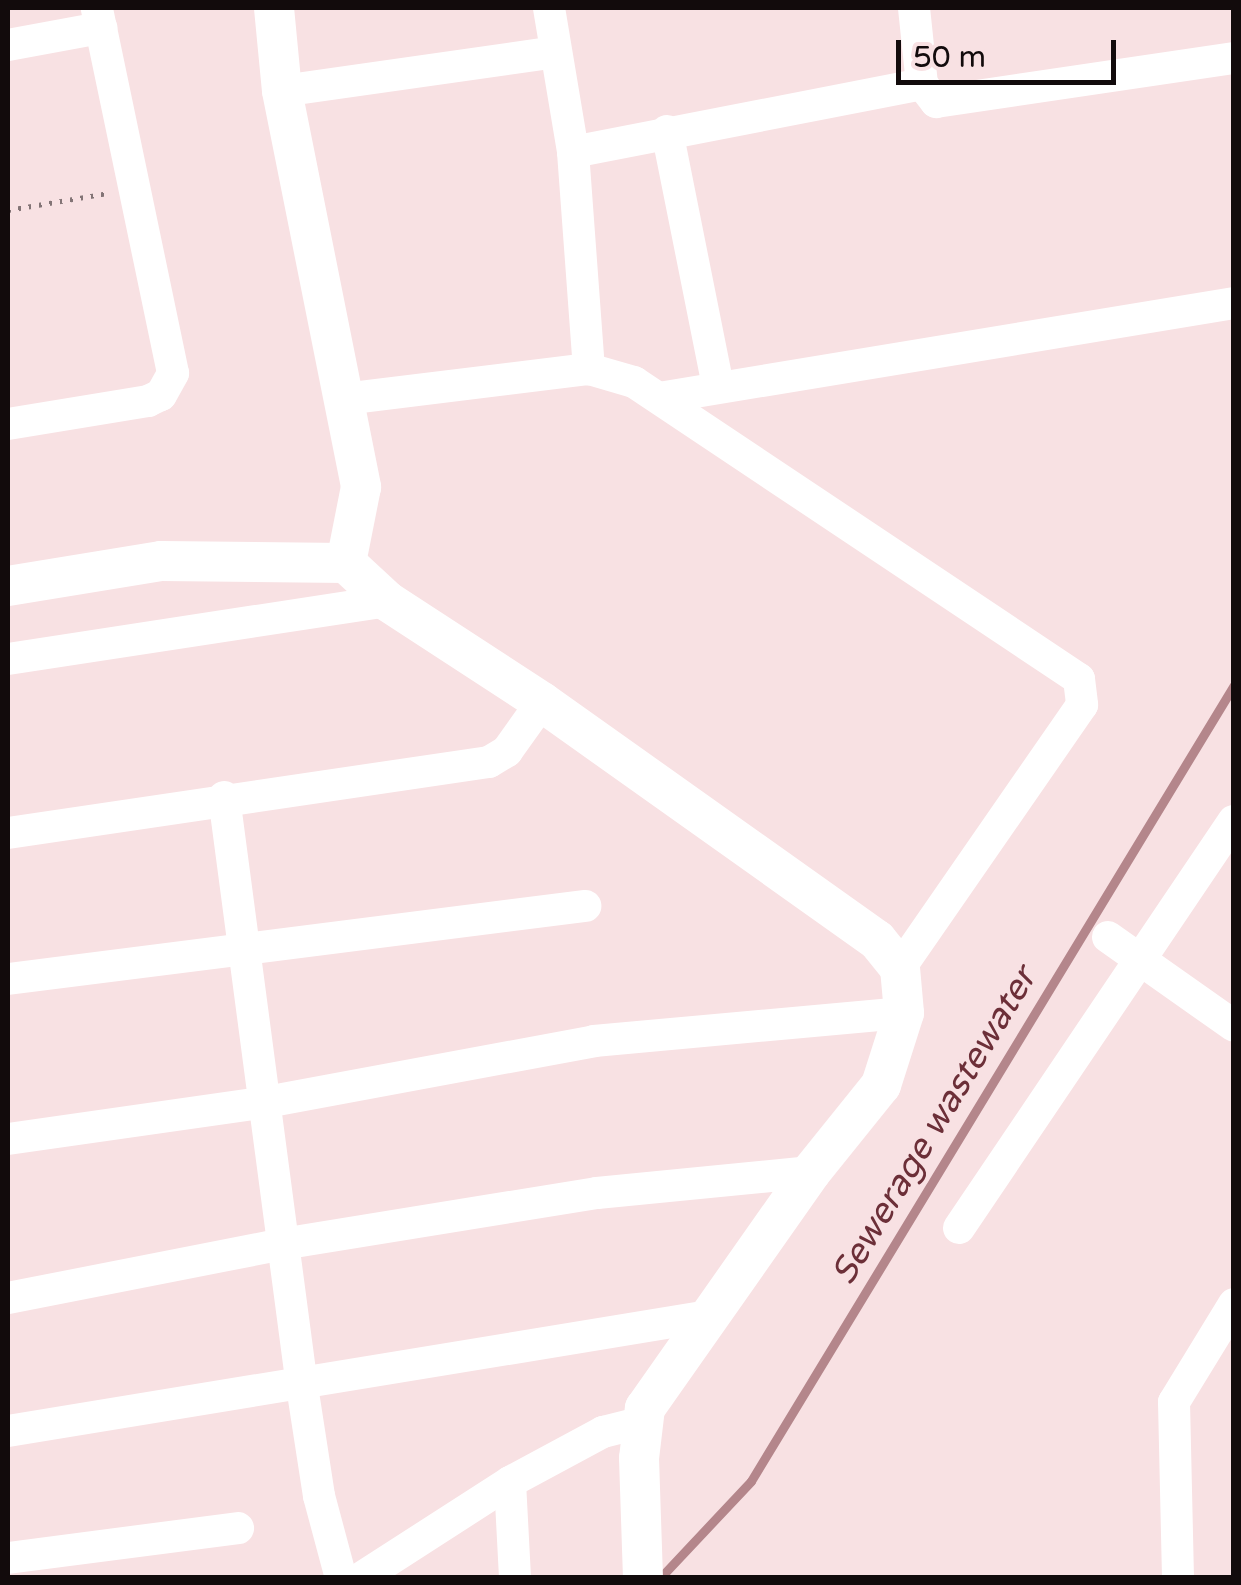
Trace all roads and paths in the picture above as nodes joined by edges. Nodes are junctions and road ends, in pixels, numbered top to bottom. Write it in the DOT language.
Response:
graph roads {
  1 [pos="274,8"];
  2 [pos="549,8"];
  3 [pos="914,8"];
  4 [pos="99,18"];
  5 [pos="8,45"];
  6 [pos="555,52"];
  7 [pos="1234,58"];
  8 [pos="922,84"];
  9 [pos="282,91"];
  10 [pos="667,131"];
  11 [pos="573,152"];
  12 [pos="137,188"];
  13 [pos="8,210"];
  14 [pos="1234,304"];
  15 [pos="589,369"];
  16 [pos="718,386"];
  17 [pos="659,398"];
  18 [pos="344,399"];
  19 [pos="8,424"];
  20 [pos="346,563"];
  21 [pos="8,586"];
  22 [pos="386,601"];
  23 [pos="8,659"];
  24 [pos="542,702"];
  25 [pos="224,797"];
  26 [pos="1234,821"];
  27 [pos="8,833"];
  28 [pos="585,906"];
  29 [pos="1108,937"];
  30 [pos="245,954"];
  31 [pos="1140,959"];
  32 [pos="900,968"];
  33 [pos="8,979"];
  34 [pos="904,1013"];
  35 [pos="1234,1026"];
  36 [pos="261,1103"];
  37 [pos="8,1139"];
  38 [pos="811,1172"];
  39 [pos="960,1228"];
  40 [pos="282,1244"];
  41 [pos="8,1298"];
  42 [pos="1234,1304"];
  43 [pos="715,1314"];
  44 [pos="302,1386"];
  45 [pos="640,1422"];
  46 [pos="8,1431"];
  47 [pos="510,1482"];
  48 [pos="238,1528"];
  49 [pos="8,1558"];
  50 [pos="341,1578"];
  51 [pos="360,1578"];
  52 [pos="516,1578"];
  53 [pos="644,1578"];
  54 [pos="1178,1578"];
  1 -- 9 [label="street"];
  2 -- 6 [label="street"];
  3 -- 8 [label="street"];
  4 -- 5 [label="street"];
  4 -- 12 [label="street"];
  6 -- 9 [label="street"];
  6 -- 11 [label="street"];
  7 -- 8 [label="street"];
  8 -- 10 [label="street"];
  9 -- 18 [label="street"];
  10 -- 11 [label="street"];
  10 -- 16 [label="street"];
  11 -- 15 [label="street"];
  12 -- 13 [label="path"];
  12 -- 19 [label="street"];
  14 -- 16 [label="street"];
  15 -- 17 [label="street"];
  15 -- 18 [label="street"];
  16 -- 17 [label="street"];
  17 -- 32 [label="street"];
  18 -- 20 [label="street"];
  20 -- 21 [label="street"];
  20 -- 22 [label="street"];
  22 -- 23 [label="street"];
  22 -- 24 [label="street"];
  24 -- 25 [label="street"];
  24 -- 32 [label="street"];
  25 -- 27 [label="street"];
  25 -- 30 [label="street"];
  26 -- 31 [label="street"];
  28 -- 30 [label="street"];
  29 -- 31 [label="street"];
  30 -- 33 [label="street"];
  30 -- 36 [label="street"];
  31 -- 35 [label="street"];
  31 -- 39 [label="street"];
  32 -- 34 [label="street"];
  34 -- 36 [label="street"];
  34 -- 38 [label="street"];
  36 -- 37 [label="street"];
  36 -- 40 [label="street"];
  38 -- 40 [label="street"];
  38 -- 43 [label="street"];
  40 -- 41 [label="street"];
  40 -- 44 [label="street"];
  42 -- 54 [label="street"];
  43 -- 44 [label="street"];
  43 -- 45 [label="street"];
  44 -- 46 [label="street"];
  44 -- 50 [label="street"];
  45 -- 47 [label="street"];
  45 -- 53 [label="street"];
  47 -- 51 [label="street"];
  47 -- 52 [label="street"];
  48 -- 49 [label="street"];
}
